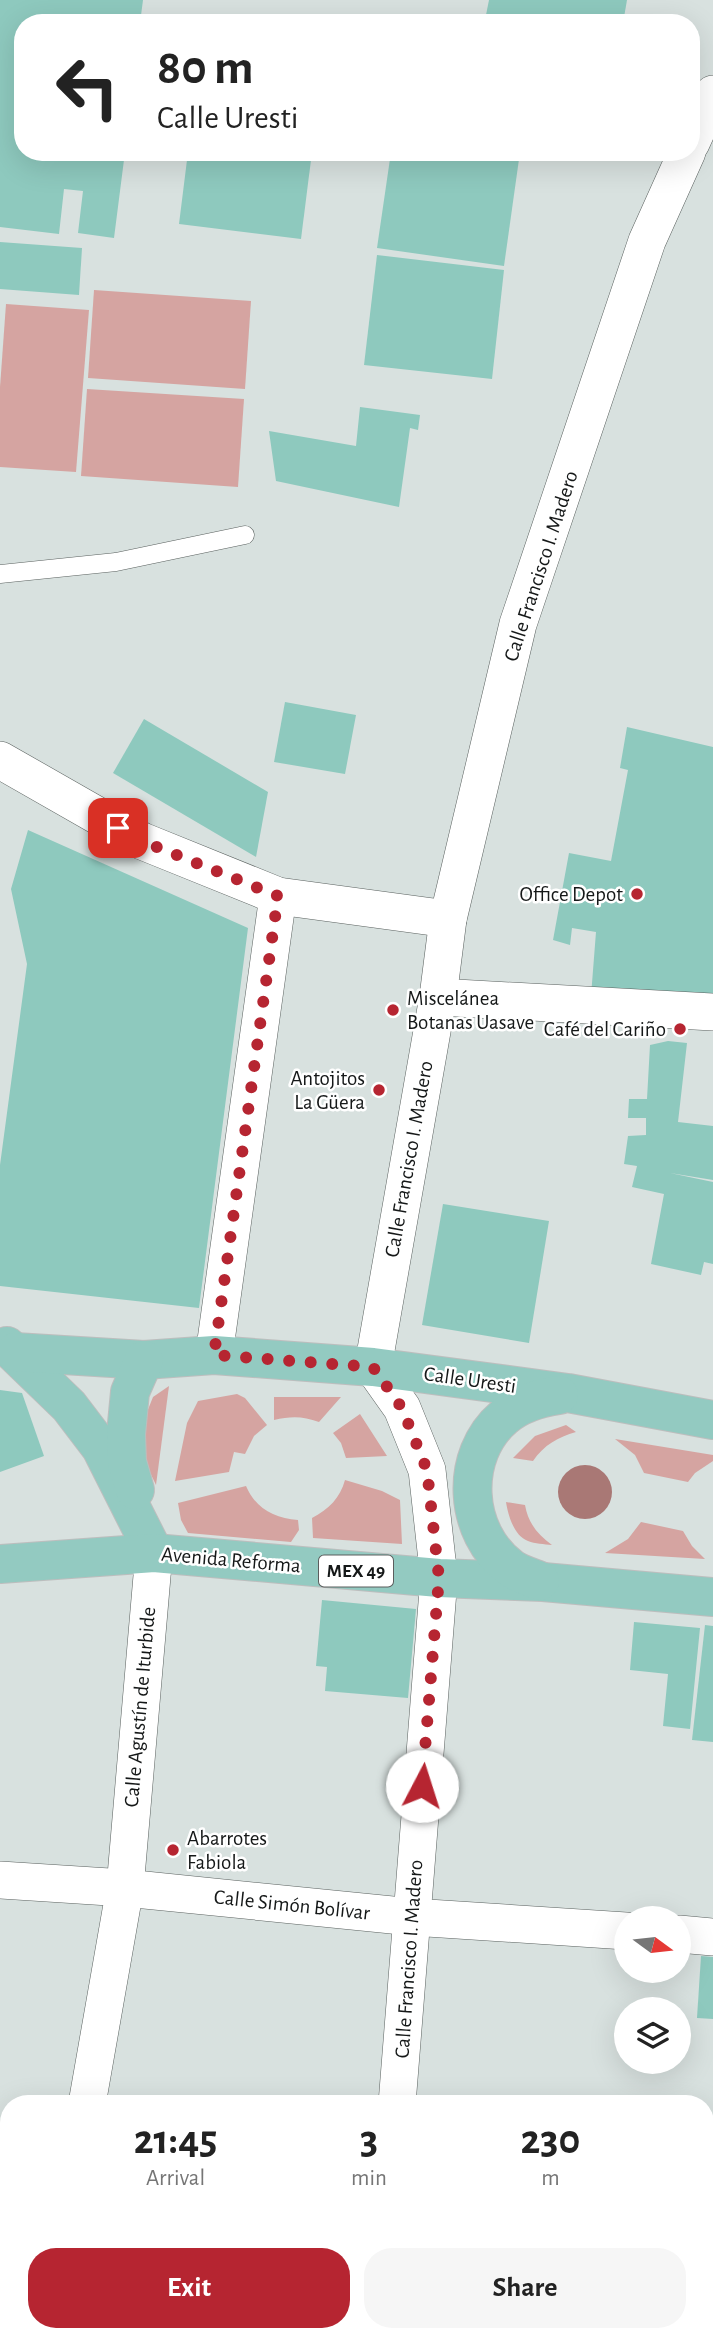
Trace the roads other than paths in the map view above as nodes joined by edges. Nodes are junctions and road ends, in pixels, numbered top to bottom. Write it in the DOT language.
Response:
graph roads {
  1 [pos="713,94"];
  2 [pos="700,123"];
  3 [pos="683,161"];
  4 [pos="245,535"];
  5 [pos="0,574"];
  6 [pos="0,760"];
  7 [pos="278,896"];
  8 [pos="448,919"];
  9 [pos="438,997"];
  10 [pos="713,1012"];
  11 [pos="7,1346"];
  12 [pos="214,1355"];
  13 [pos="144,1360"];
  14 [pos="373,1367"];
  15 [pos="568,1393"];
  16 [pos="713,1420"];
  17 [pos="165,1554"];
  18 [pos="0,1564"];
  19 [pos="439,1578"];
  20 [pos="543,1583"];
  21 [pos="713,1597"];
  22 [pos="0,1880"];
  23 [pos="125,1888"];
  24 [pos="412,1917"];
  25 [pos="614,1930"];
  26 [pos="691,1935"];
  27 [pos="713,1937"];
  28 [pos="89,2095"];
  29 [pos="398,2095"];
  1 -- 2 [label="street"];
  3 -- 8 [label="street, Calle Francisco I. Madero"];
  4 -- 5 [label="lane"];
  6 -- 7 [label="street"];
  7 -- 8 [label="street"];
  7 -- 12 [label="street"];
  8 -- 9 [label="street, Calle Francisco I. Madero"];
  9 -- 10 [label="street"];
  9 -- 14 [label="street, Calle Francisco I. Madero"];
  11 -- 13 [label="main road, Calle Uresti"];
  11 -- 17 [label="main road"];
  12 -- 13 [label="main road, Calle Uresti"];
  12 -- 14 [label="main road, Calle Uresti"];
  13 -- 17 [label="main road"];
  14 -- 15 [label="main road, Calle Uresti"];
  14 -- 19 [label="street, Calle Francisco I. Madero"];
  15 -- 16 [label="main road, Calle Uresti"];
  15 -- 20 [label="main road"];
  17 -- 18 [label="main road, Avenida Reforma / MEX 49"];
  17 -- 19 [label="main road, Avenida Reforma / MEX 49"];
  17 -- 23 [label="street, Calle Agustín de Iturbide"];
  19 -- 20 [label="main road, Avenida Reforma / MEX 49"];
  19 -- 24 [label="street, Calle Francisco I. Madero"];
  20 -- 21 [label="main road, Avenida Reforma / MEX 49"];
  22 -- 23 [label="street, Calle Simón Bolívar"];
  23 -- 24 [label="street, Calle Simón Bolívar"];
  23 -- 28 [label="street, Calle Agustín de Iturbide"];
  24 -- 25 [label="street, Calle Simón Bolívar"];
  24 -- 29 [label="street, Calle Francisco I. Madero"];
  26 -- 27 [label="street"];
}
